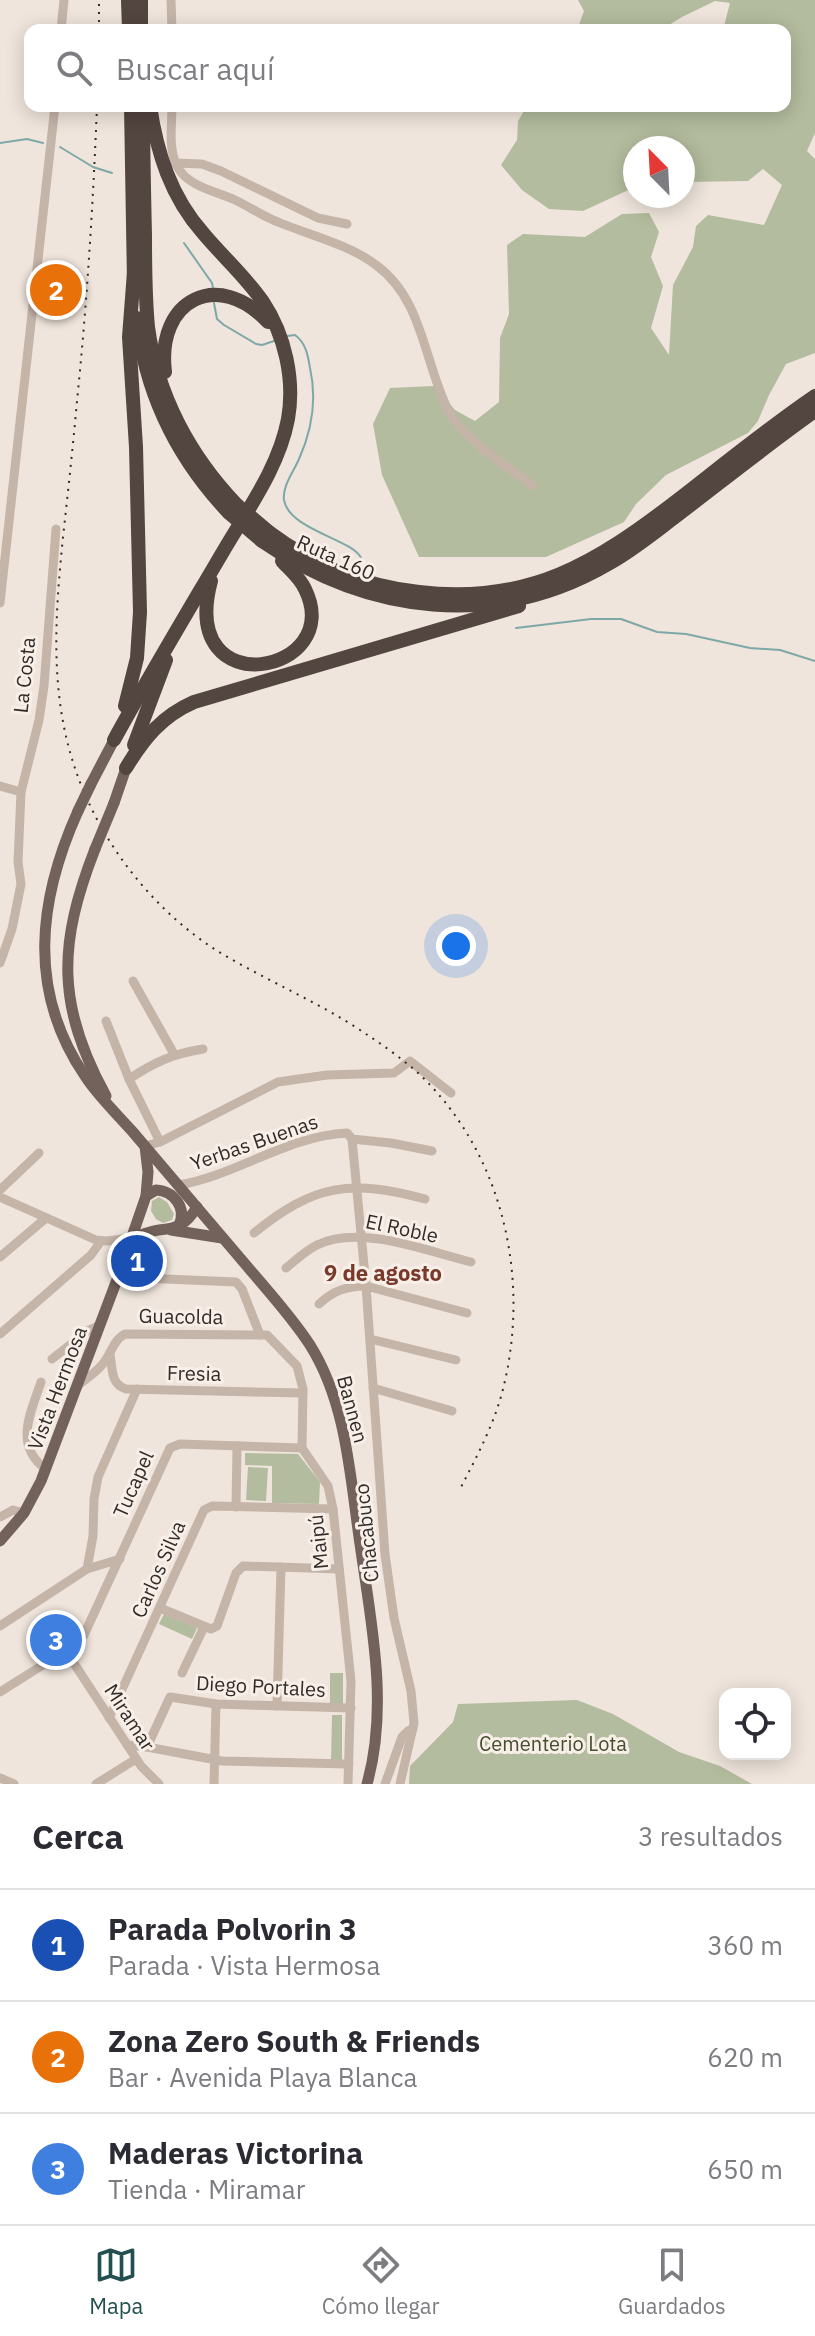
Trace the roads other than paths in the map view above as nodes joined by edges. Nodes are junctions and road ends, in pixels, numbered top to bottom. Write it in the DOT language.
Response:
graph roads {
  1 [pos="64,0"];
  2 [pos="128,0"];
  3 [pos="141,0"];
  4 [pos="171,0"];
  5 [pos="62,24"];
  6 [pos="129,24"];
  7 [pos="141,24"];
  8 [pos="172,24"];
  9 [pos="54,112"];
  10 [pos="131,112"];
  11 [pos="143,112"];
  12 [pos="151,112"];
  13 [pos="172,112"];
  14 [pos="175,163"];
  15 [pos="347,224"];
  16 [pos="134,272"];
  17 [pos="279,337"];
  18 [pos="815,396"];
  19 [pos="173,411"];
  20 [pos="815,411"];
  21 [pos="533,486"];
  22 [pos="233,509"];
  23 [pos="56,529"];
  24 [pos="265,536"];
  25 [pos="216,563"];
  26 [pos="568,584"];
  27 [pos="0,603"];
  28 [pos="181,624"];
  29 [pos="114,740"];
  30 [pos="126,768"];
  31 [pos="0,786"];
  32 [pos="21,792"];
  33 [pos="0,963"];
  34 [pos="133,981"];
  35 [pos="106,1021"];
  36 [pos="203,1049"];
  37 [pos="174,1054"];
  38 [pos="129,1079"];
  39 [pos="451,1093"];
  40 [pos="117,1113"];
  41 [pos="352,1139"];
  42 [pos="160,1142"];
  43 [pos="145,1146"];
  44 [pos="432,1151"];
  45 [pos="39,1153"];
  46 [pos="179,1185"];
  47 [pos="357,1187"];
  48 [pos="0,1190"];
  49 [pos="159,1190"];
  50 [pos="0,1197"];
  51 [pos="425,1199"];
  52 [pos="145,1201"];
  53 [pos="197,1207"];
  54 [pos="46,1218"];
  55 [pos="170,1228"];
  56 [pos="254,1233"];
  57 [pos="361,1236"];
  58 [pos="132,1238"];
  59 [pos="224,1239"];
  60 [pos="101,1241"];
  61 [pos="0,1257"];
  62 [pos="471,1262"];
  63 [pos="286,1268"];
  64 [pos="118,1277"];
  65 [pos="366,1286"];
  66 [pos="319,1304"];
  67 [pos="467,1313"];
  68 [pos="100,1325"];
  69 [pos="0,1334"];
  70 [pos="260,1335"];
  71 [pos="370,1339"];
  72 [pos="110,1355"];
  73 [pos="52,1359"];
  74 [pos="456,1360"];
  75 [pos="41,1382"];
  76 [pos="77,1386"];
  77 [pos="373,1388"];
  78 [pos="137,1389"];
  79 [pos="303,1393"];
  80 [pos="452,1411"];
  81 [pos="237,1446"];
  82 [pos="302,1448"];
  83 [pos="46,1469"];
  84 [pos="236,1507"];
  85 [pos="333,1509"];
  86 [pos="24,1513"];
  87 [pos="0,1517"];
  88 [pos="0,1541"];
  89 [pos="120,1559"];
  90 [pos="281,1567"];
  91 [pos="87,1569"];
  92 [pos="339,1569"];
  93 [pos="160,1608"];
  94 [pos="0,1626"];
  95 [pos="204,1627"];
  96 [pos="66,1651"];
  97 [pos="182,1673"];
  98 [pos="0,1692"];
  99 [pos="216,1704"];
  100 [pos="277,1706"];
  101 [pos="351,1708"];
  102 [pos="109,1718"];
  103 [pos="413,1729"];
  104 [pos="127,1745"];
  105 [pos="147,1747"];
  106 [pos="136,1759"];
  107 [pos="215,1760"];
  108 [pos="349,1764"];
  109 [pos="0,1778"];
  110 [pos="14,1784"];
  111 [pos="96,1784"];
  112 [pos="159,1784"];
  113 [pos="214,1784"];
  114 [pos="348,1784"];
  115 [pos="367,1784"];
  116 [pos="385,1784"];
  117 [pos="400,1784"];
  1 -- 5 [label="street"];
  2 -- 6 [label="highway"];
  3 -- 7 [label="highway"];
  4 -- 8 [label="street"];
  9 -- 27 [label="street"];
  10 -- 16 [label="highway, Ruta 160"];
  11 -- 19 [label="highway, Ruta 160"];
  12 -- 17 [label="highway"];
  13 -- 14 [label="street"];
  14 -- 15 [label="street"];
  14 -- 21 [label="street"];
  16 -- 22 [label="highway, Ruta 160"];
  16 -- 29 [label="highway"];
  17 -- 19 [label="highway"];
  17 -- 25 [label="highway"];
  18 -- 24 [label="highway, Ruta 160"];
  19 -- 22 [label="highway, Ruta 160"];
  20 -- 26 [label="highway, Ruta 160"];
  22 -- 24 [label="highway, Ruta 160, bridge"];
  23 -- 32 [label="street, La Costa"];
  24 -- 25 [label="highway"];
  24 -- 26 [label="highway, Ruta 160"];
  25 -- 28 [label="highway"];
  26 -- 30 [label="highway"];
  28 -- 29 [label="highway"];
  28 -- 30 [label="highway"];
  29 -- 40 [label="main road, bridge"];
  30 -- 40 [label="main road, bridge"];
  31 -- 32 [label="street"];
  32 -- 33 [label="street, La Costa"];
  34 -- 37 [label="street"];
  35 -- 38 [label="street"];
  36 -- 37 [label="street"];
  37 -- 38 [label="street"];
  38 -- 42 [label="street"];
  39 -- 42 [label="street"];
  40 -- 43 [label="main road, Bannen"];
  41 -- 44 [label="street, Yerbas Buenas"];
  41 -- 46 [label="street, Yerbas Buenas"];
  41 -- 47 [label="street, Chacabuco"];
  42 -- 43 [label="street"];
  43 -- 46 [label="main road, Bannen"];
  43 -- 52 [label="main road"];
  45 -- 48 [label="street"];
  46 -- 49 [label="main road"];
  46 -- 53 [label="main road, Bannen"];
  47 -- 51 [label="street"];
  47 -- 56 [label="street"];
  47 -- 57 [label="street, Chacabuco"];
  49 -- 52 [label="main road"];
  49 -- 55 [label="main road"];
  50 -- 54 [label="street"];
  52 -- 55 [label="main road"];
  52 -- 58 [label="main road, Vista Hermosa"];
  53 -- 55 [label="main road"];
  53 -- 59 [label="main road, Bannen"];
  54 -- 60 [label="street"];
  54 -- 61 [label="street"];
  55 -- 58 [label="main road"];
  55 -- 59 [label="main road"];
  57 -- 62 [label="street, El Roble"];
  57 -- 63 [label="street, El Roble"];
  57 -- 65 [label="street, Chacabuco"];
  58 -- 60 [label="street"];
  58 -- 64 [label="main road, Vista Hermosa"];
  59 -- 115 [label="main road, Bannen"];
  60 -- 69 [label="street"];
  64 -- 68 [label="main road, Vista Hermosa"];
  64 -- 70 [label="street"];
  65 -- 66 [label="street"];
  65 -- 67 [label="street"];
  65 -- 71 [label="street, Chacabuco"];
  68 -- 73 [label="street"];
  68 -- 76 [label="main road, Vista Hermosa"];
  70 -- 72 [label="street, Guacolda"];
  70 -- 79 [label="street"];
  71 -- 74 [label="street"];
  71 -- 77 [label="street, Chacabuco"];
  72 -- 76 [label="street, Guacolda"];
  72 -- 78 [label="street, Fresia"];
  75 -- 83 [label="street"];
  76 -- 83 [label="main road, Vista Hermosa"];
  77 -- 80 [label="street"];
  77 -- 103 [label="street, Chacabuco"];
  78 -- 79 [label="street, Fresia"];
  78 -- 91 [label="street"];
  79 -- 82 [label="street"];
  81 -- 82 [label="street, Tucapel"];
  81 -- 84 [label="street"];
  81 -- 89 [label="street, Tucapel"];
  82 -- 85 [label="street, Maipú"];
  83 -- 86 [label="main road, Vista Hermosa"];
  84 -- 85 [label="street, Carlos Silva"];
  84 -- 93 [label="street, Carlos Silva"];
  85 -- 92 [label="street, Maipú"];
  86 -- 87 [label="street"];
  86 -- 88 [label="main road, Vista Hermosa"];
  89 -- 91 [label="street"];
  89 -- 96 [label="street, Tucapel"];
  90 -- 92 [label="street"];
  90 -- 95 [label="street"];
  90 -- 100 [label="street"];
  91 -- 94 [label="street"];
  92 -- 101 [label="street, Maipú"];
  93 -- 95 [label="street"];
  93 -- 102 [label="street, Carlos Silva"];
  95 -- 97 [label="street"];
  96 -- 98 [label="street"];
  96 -- 102 [label="street, Miramar"];
  99 -- 100 [label="street, Diego Portales"];
  99 -- 105 [label="street, Diego Portales"];
  99 -- 107 [label="street"];
  100 -- 101 [label="street, Diego Portales"];
  101 -- 108 [label="street, Maipú"];
  102 -- 104 [label="street, Miramar"];
  103 -- 116 [label="street"];
  103 -- 117 [label="street, Chacabuco"];
  104 -- 105 [label="street"];
  104 -- 106 [label="street, Miramar"];
  105 -- 107 [label="street"];
  106 -- 111 [label="street"];
  106 -- 112 [label="street, Miramar"];
  107 -- 108 [label="street"];
  107 -- 113 [label="street"];
  108 -- 114 [label="street, Maipú"];
  109 -- 110 [label="street"];
}
